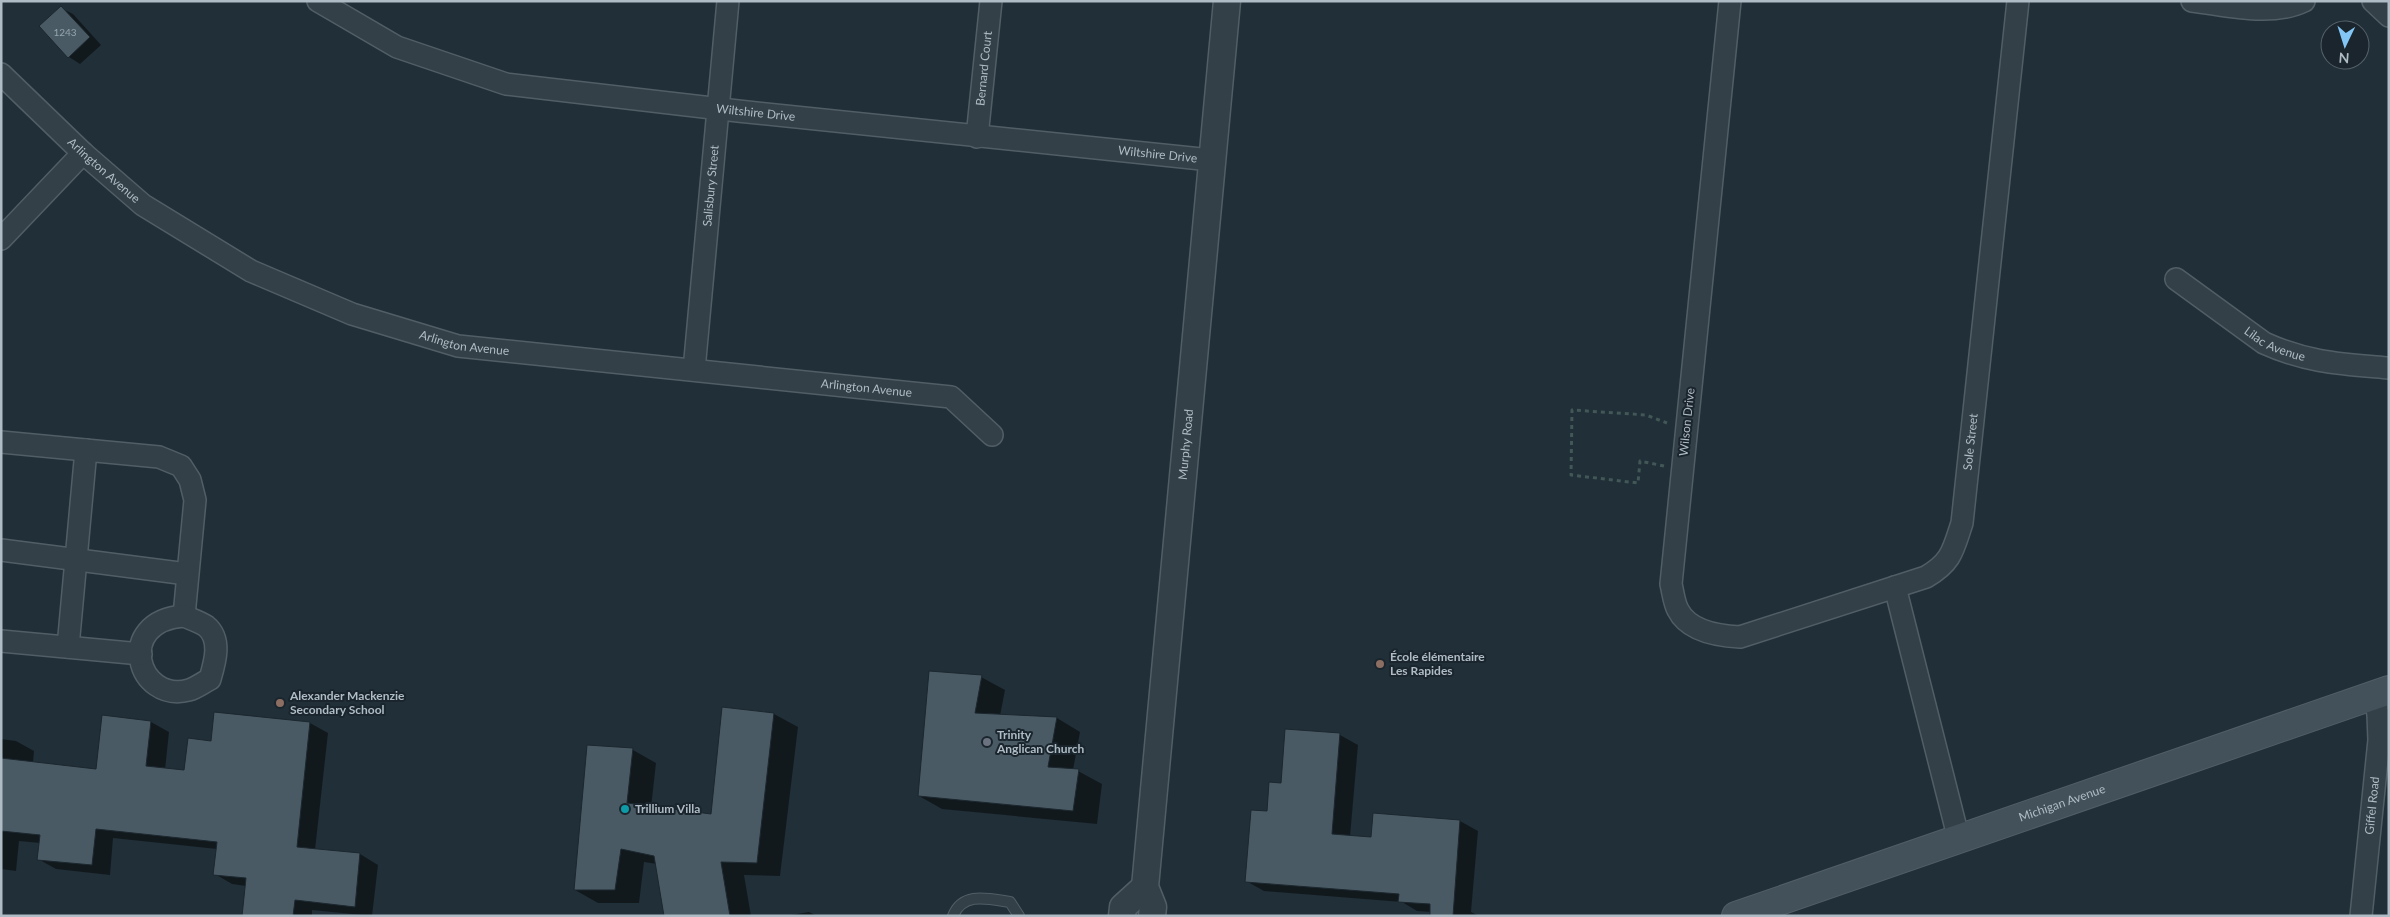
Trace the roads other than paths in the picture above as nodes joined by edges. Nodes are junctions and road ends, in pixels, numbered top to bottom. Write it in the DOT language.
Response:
graph roads {
  1 [pos="318,1"];
  2 [pos="728,1"];
  3 [pos="991,1"];
  4 [pos="1227,1"];
  5 [pos="1730,1"];
  6 [pos="2018,1"];
  7 [pos="2192,1"];
  8 [pos="2304,1"];
  9 [pos="2373,1"];
  10 [pos="2389,16"];
  11 [pos="1,74"];
  12 [pos="717,109"];
  13 [pos="977,137"];
  14 [pos="83,153"];
  15 [pos="1211,160"];
  16 [pos="1,239"];
  17 [pos="2176,279"];
  18 [pos="2389,368"];
  19 [pos="694,370"];
  20 [pos="992,435"];
  21 [pos="1,442"];
  22 [pos="86,450"];
  23 [pos="1,550"];
  24 [pos="76,559"];
  25 [pos="187,574"];
  26 [pos="1895,587"];
  27 [pos="184,616"];
  28 [pos="1,640"];
  29 [pos="68,647"];
  30 [pos="141,654"];
  31 [pos="2382,693"];
  32 [pos="1960,840"];
  33 [pos="1145,887"];
  34 [pos="953,916"];
  35 [pos="1019,916"];
  36 [pos="1122,916"];
  37 [pos="1152,916"];
  38 [pos="1736,916"];
  39 [pos="2361,916"];
  1 -- 12 [label="street, Wiltshire Drive"];
  2 -- 12 [label="street, Salisbury Street"];
  3 -- 13 [label="street, Bernard Court"];
  4 -- 15 [label="street, Murphy Road"];
  5 -- 26 [label="street, Wilson Drive"];
  6 -- 26 [label="street, Sole Street"];
  7 -- 8 [label="street"];
  9 -- 10 [label="street"];
  11 -- 14 [label="street, Arlington Avenue"];
  12 -- 13 [label="street, Wiltshire Drive"];
  12 -- 19 [label="street, Salisbury Street"];
  13 -- 15 [label="street, Wiltshire Drive"];
  14 -- 16 [label="street"];
  14 -- 19 [label="street, Arlington Avenue"];
  15 -- 33 [label="street, Murphy Road"];
  17 -- 18 [label="street, Lilac Avenue"];
  19 -- 20 [label="street, Arlington Avenue"];
  21 -- 22 [label="street"];
  22 -- 24 [label="street"];
  22 -- 25 [label="street"];
  23 -- 24 [label="street"];
  24 -- 25 [label="street"];
  24 -- 29 [label="street"];
  25 -- 27 [label="street"];
  26 -- 32 [label="street"];
  27 -- 30 [label="street"];
  27 -- 30 [label="street"];
  28 -- 29 [label="street"];
  29 -- 30 [label="street"];
  31 -- 32 [label="main road, Michigan Avenue"];
  31 -- 39 [label="street, Giffel Road"];
  32 -- 38 [label="main road, Michigan Avenue"];
  33 -- 36 [label="street"];
  33 -- 37 [label="street, Murphy Road"];
  34 -- 35 [label="lane"];
}
